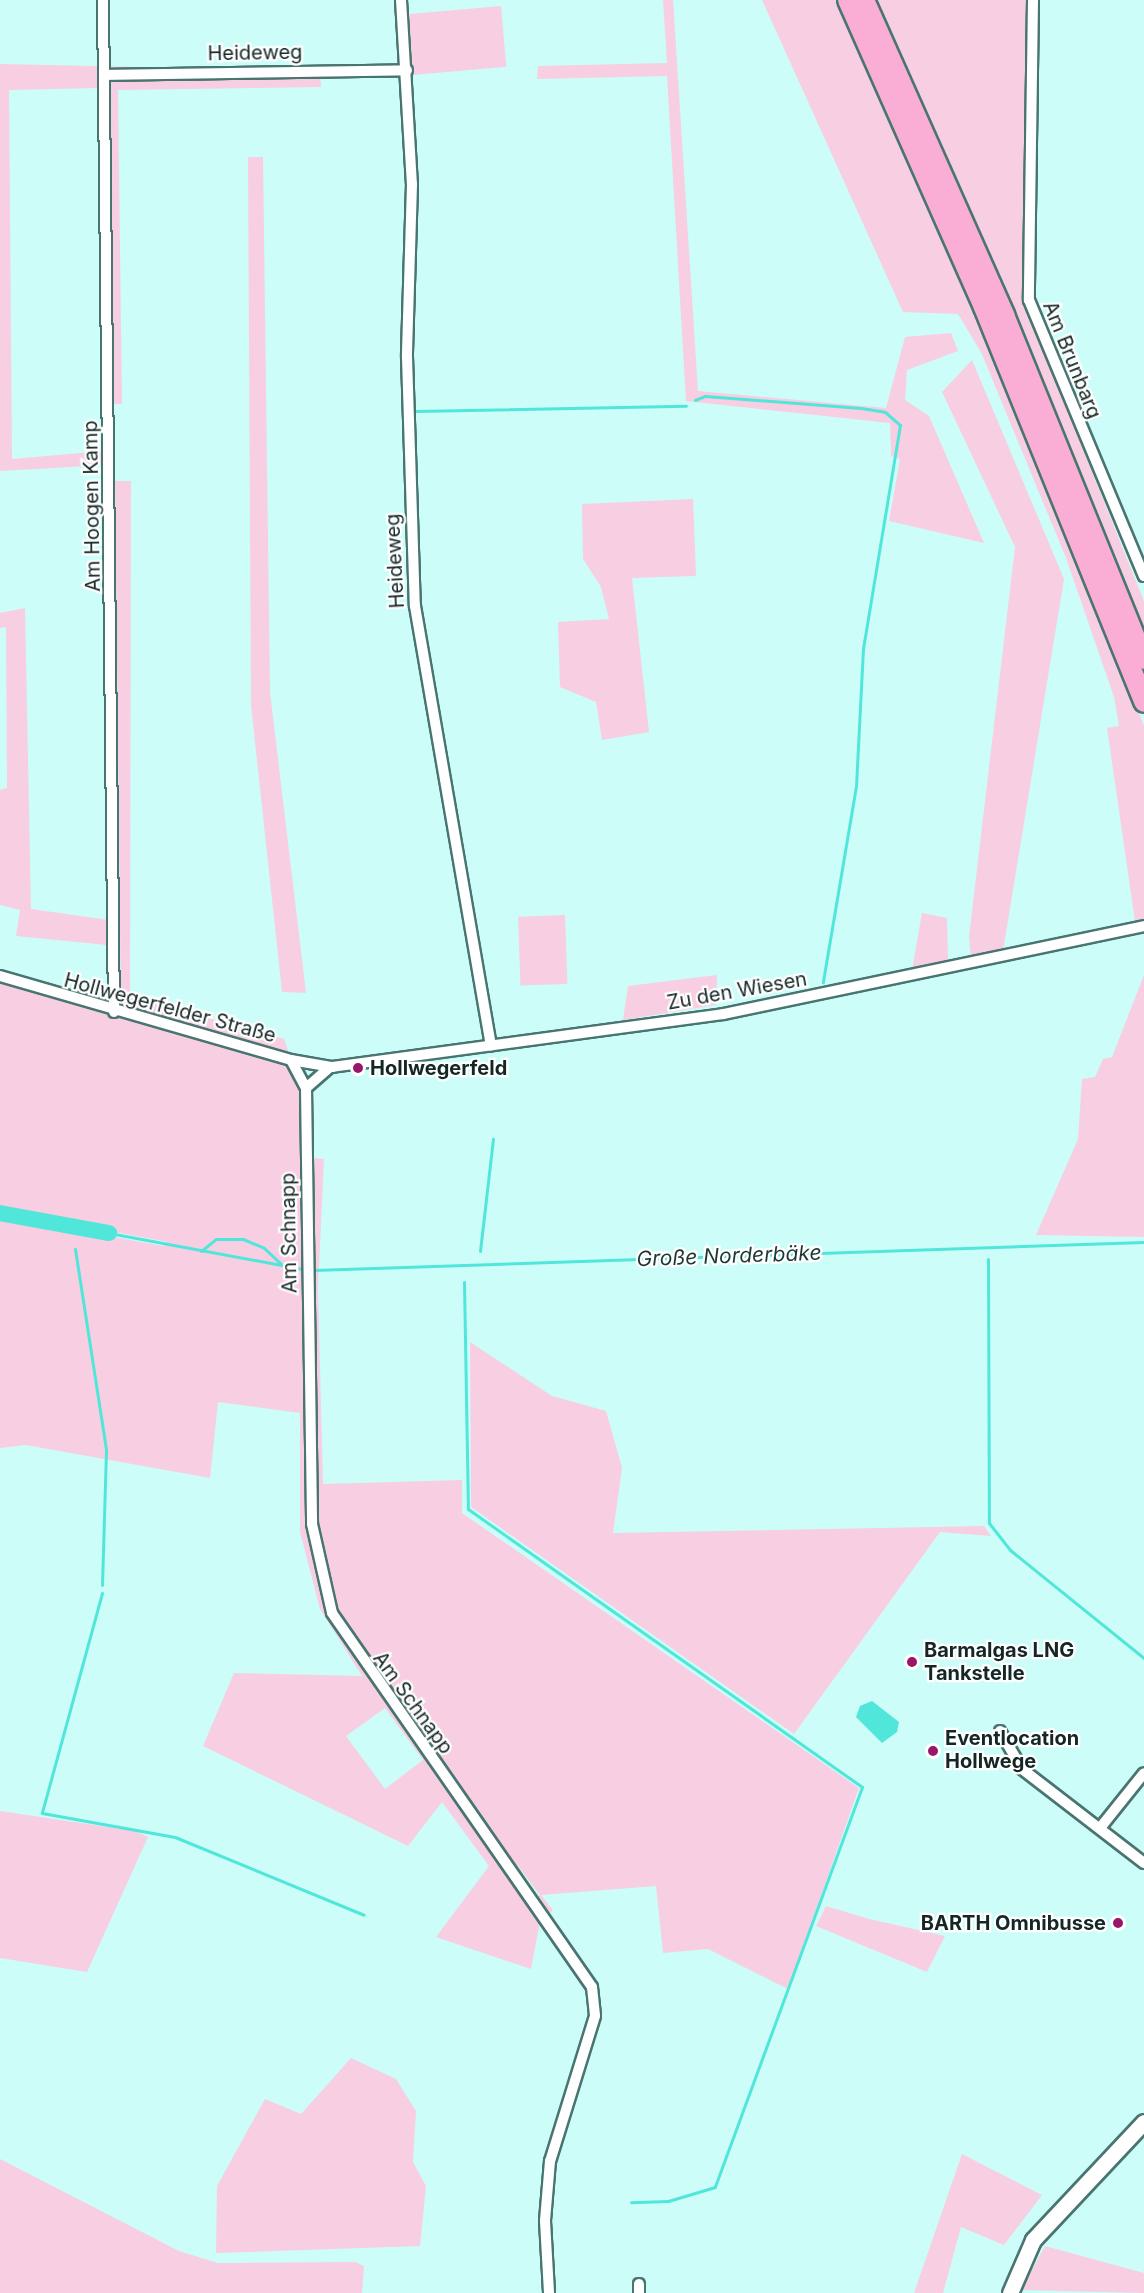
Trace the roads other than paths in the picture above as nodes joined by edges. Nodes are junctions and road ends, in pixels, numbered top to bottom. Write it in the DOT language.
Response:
graph roads {
  1 [pos="103,0"];
  2 [pos="401,0"];
  3 [pos="848,0"];
  4 [pos="864,0"];
  5 [pos="1033,0"];
  6 [pos="407,70"];
  7 [pos="105,75"];
  8 [pos="1144,576"];
  9 [pos="1144,659"];
  10 [pos="1144,702"];
  11 [pos="1144,926"];
  12 [pos="0,976"];
  13 [pos="114,1012"];
  14 [pos="491,1045"];
  15 [pos="291,1060"];
  16 [pos="332,1067"];
  17 [pos="306,1088"];
  18 [pos="1000,1731"];
  19 [pos="1144,1773"];
  20 [pos="1100,1828"];
  21 [pos="1144,1863"];
  22 [pos="1144,2122"];
  23 [pos="549,2293"];
  24 [pos="1010,2293"];
  1 -- 7 [label="street, Am Hoogen Kamp"];
  2 -- 6 [label="street, Heideweg"];
  3 -- 10 [label="highway"];
  4 -- 9 [label="highway"];
  5 -- 8 [label="street, Am Brunbarg"];
  6 -- 7 [label="street, Heideweg"];
  6 -- 14 [label="street, Heideweg"];
  7 -- 13 [label="street, Am Hoogen Kamp"];
  11 -- 14 [label="street, Zu den Wiesen"];
  12 -- 13 [label="street, Hollwegerfelder Straße"];
  13 -- 15 [label="street, Hollwegerfelder Straße"];
  14 -- 16 [label="street, Zu den Wiesen"];
  15 -- 16 [label="street, Hollwegerfelder Straße"];
  15 -- 17 [label="street, Am Schnapp"];
  16 -- 17 [label="street"];
  17 -- 23 [label="street, Am Schnapp"];
  18 -- 20 [label="street"];
  19 -- 20 [label="street"];
  20 -- 21 [label="street"];
  22 -- 24 [label="street"];
}
